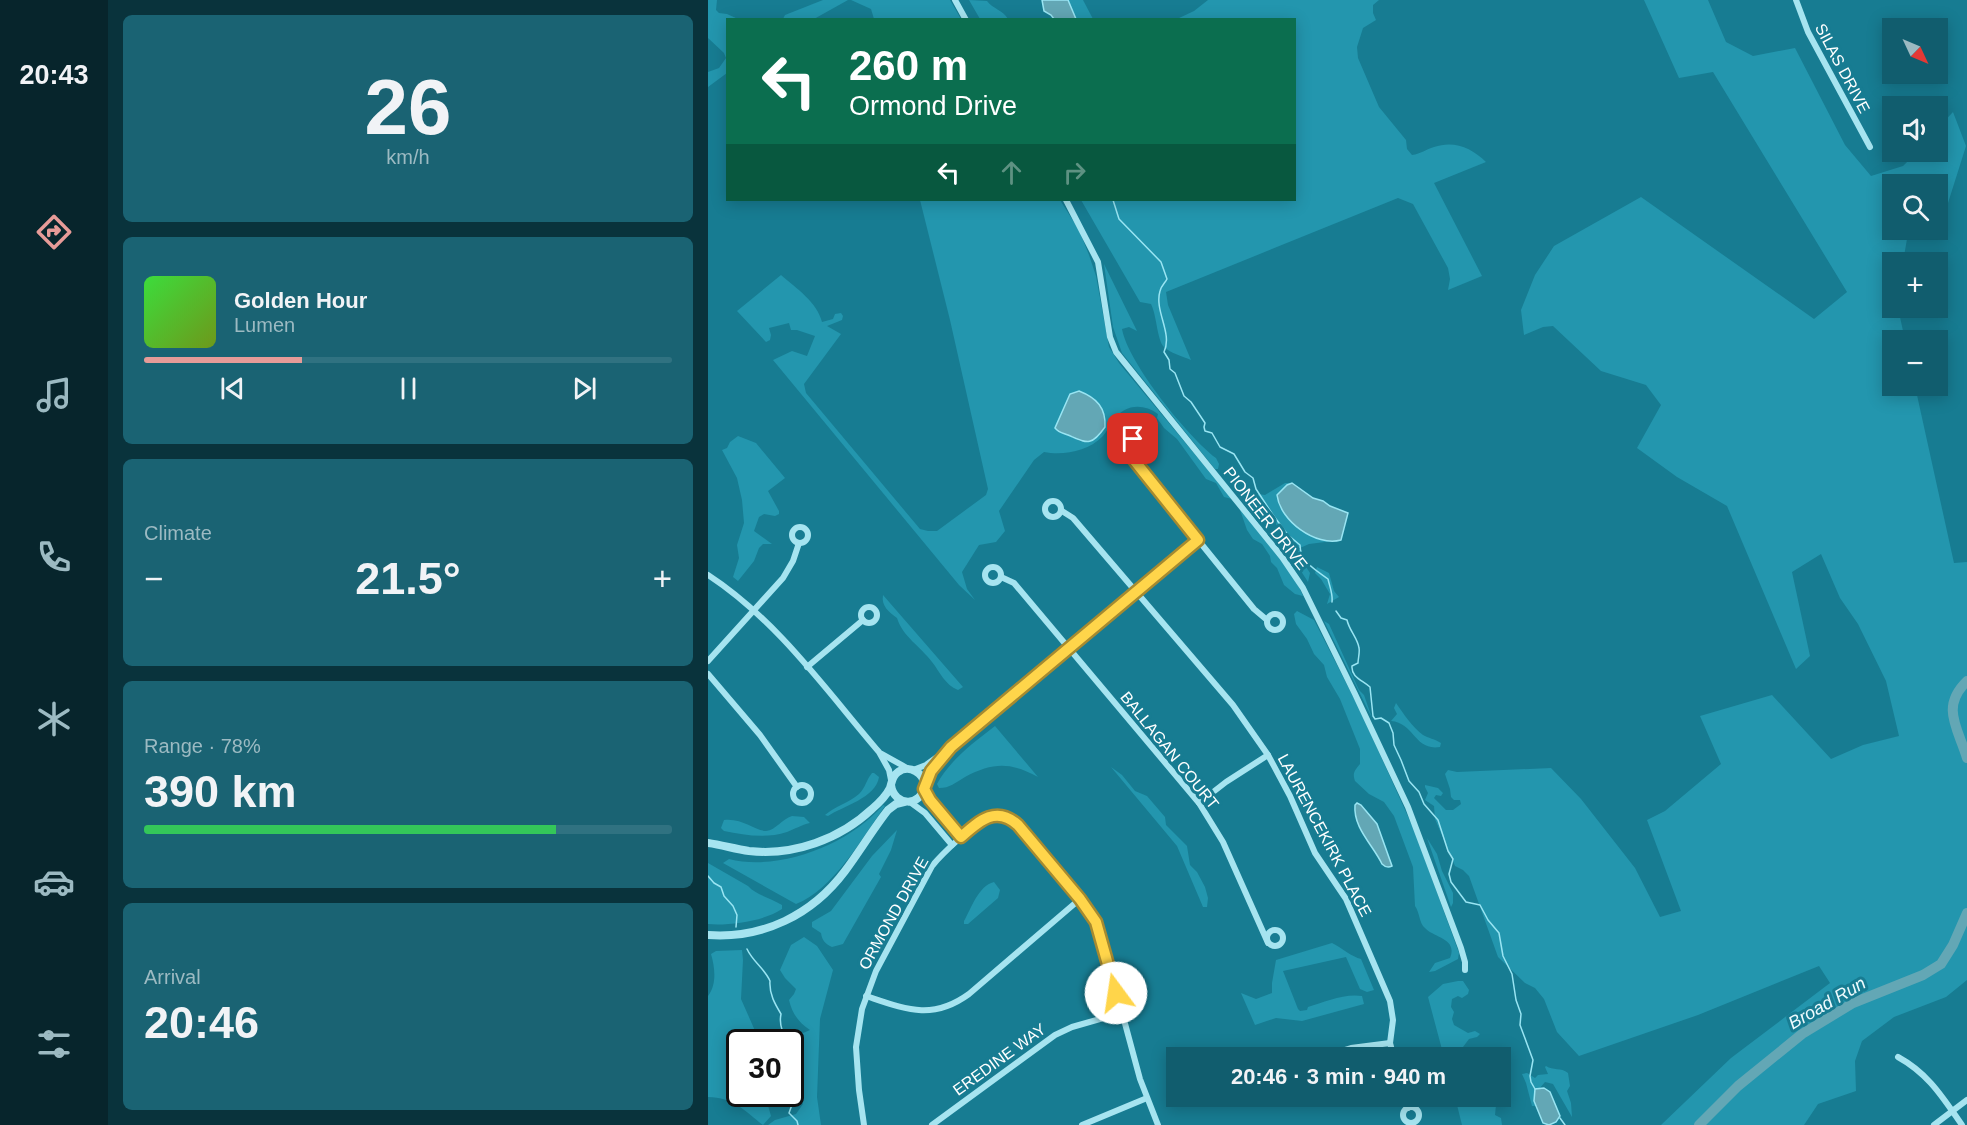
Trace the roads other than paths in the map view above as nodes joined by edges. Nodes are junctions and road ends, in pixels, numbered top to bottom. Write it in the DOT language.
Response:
graph roads {
  1 [pos="955,0"];
  2 [pos="1796,0"];
  3 [pos="965,18"];
  4 [pos="1870,147"];
  5 [pos="1067,201"];
  6 [pos="1127,449"];
  7 [pos="1062,511"];
  8 [pos="1198,540"];
  9 [pos="799,543"];
  10 [pos="708,575"];
  11 [pos="1001,577"];
  12 [pos="1136,591"];
  13 [pos="755,610"];
  14 [pos="863,620"];
  15 [pos="1267,620"];
  16 [pos="1069,648"];
  17 [pos="708,661"];
  18 [pos="807,667"];
  19 [pos="708,674"];
  20 [pos="951,747"];
  21 [pos="879,752"];
  22 [pos="1268,755"];
  23 [pos="911,769"];
  24 [pos="891,784"];
  25 [pos="797,787"];
  26 [pos="924,787"];
  27 [pos="908,802"];
  28 [pos="1199,803"];
  29 [pos="961,837"];
  30 [pos="708,843"];
  31 [pos="952,845"];
  32 [pos="1080,899"];
  33 [pos="708,935"];
  34 [pos="1268,943"];
  35 [pos="1465,970"];
  36 [pos="866,996"];
  37 [pos="1121,1013"];
  38 [pos="1390,1043"];
  39 [pos="1359,1047"];
  40 [pos="1391,1047"];
  41 [pos="1898,1057"];
  42 [pos="1147,1098"];
  43 [pos="1967,1100"];
  44 [pos="1952,1111"];
  45 [pos="864,1125"];
  46 [pos="932,1125"];
  47 [pos="1082,1125"];
  48 [pos="1158,1125"];
  49 [pos="1934,1125"];
  50 [pos="1962,1125"];
  1 -- 3 [label="street"];
  2 -- 4 [label="street, SILAS DRIVE"];
  5 -- 35 [label="street, PIONEER DRIVE"];
  6 -- 8 [label="street"];
  7 -- 12 [label="street, LAURENCEKIRK PLACE"];
  8 -- 12 [label="street"];
  8 -- 15 [label="street"];
  9 -- 13 [label="street"];
  10 -- 13 [label="street"];
  11 -- 16 [label="street, BALLAGAN COURT"];
  12 -- 16 [label="street"];
  12 -- 22 [label="street, LAURENCEKIRK PLACE"];
  13 -- 17 [label="street"];
  13 -- 18 [label="street"];
  14 -- 18 [label="street"];
  16 -- 20 [label="street"];
  16 -- 28 [label="street, BALLAGAN COURT"];
  18 -- 21 [label="street"];
  19 -- 25 [label="street"];
  20 -- 23 [label="street"];
  20 -- 26 [label="street"];
  21 -- 23 [label="street"];
  21 -- 24 [label="street"];
  22 -- 28 [label="street"];
  22 -- 38 [label="street, LAURENCEKIRK PLACE"];
  23 -- 24 [label="street"];
  23 -- 26 [label="street"];
  24 -- 27 [label="street"];
  24 -- 30 [label="street"];
  26 -- 27 [label="street"];
  26 -- 29 [label="street"];
  27 -- 31 [label="street"];
  27 -- 33 [label="street"];
  28 -- 34 [label="street, BALLAGAN COURT"];
  29 -- 31 [label="street, ORMOND DRIVE"];
  29 -- 32 [label="street, ORMOND DRIVE"];
  31 -- 36 [label="street, ORMOND DRIVE"];
  32 -- 36 [label="street"];
  32 -- 37 [label="street, ORMOND DRIVE"];
  36 -- 45 [label="street, ORMOND DRIVE"];
  37 -- 42 [label="street, ORMOND DRIVE"];
  37 -- 46 [label="street, EREDINE WAY"];
  38 -- 39 [label="street"];
  38 -- 40 [label="street, LAURENCEKIRK PLACE"];
  41 -- 44 [label="street"];
  42 -- 47 [label="street"];
  42 -- 48 [label="street, ORMOND DRIVE"];
  43 -- 44 [label="street"];
  44 -- 49 [label="street"];
  44 -- 50 [label="street"];
}
